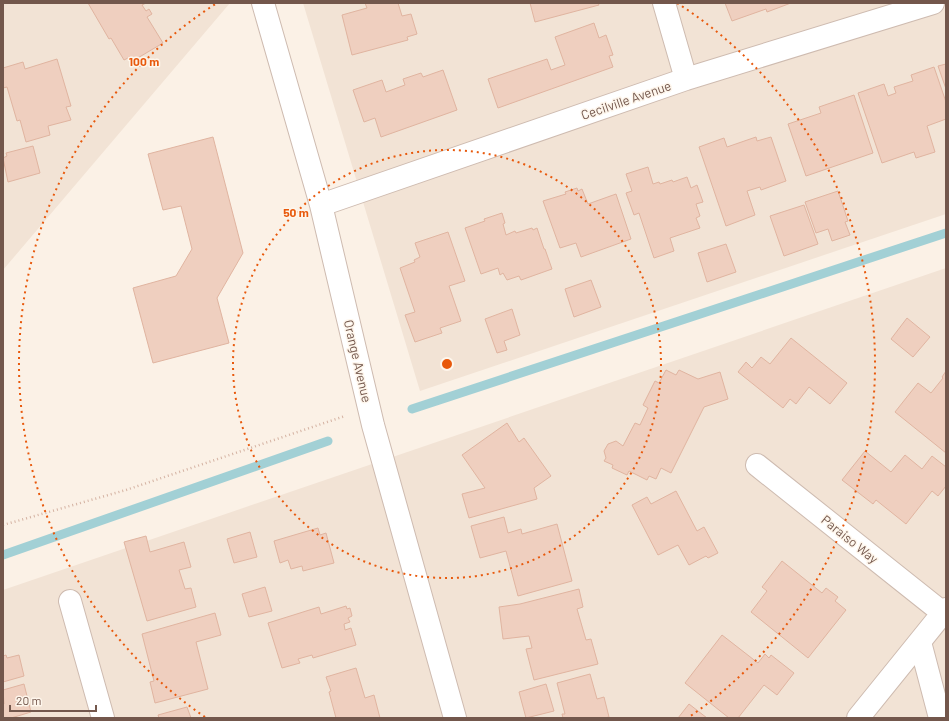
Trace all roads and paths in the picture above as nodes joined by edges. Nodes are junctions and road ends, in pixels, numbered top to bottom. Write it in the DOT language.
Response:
graph roads {
  1 [pos="263,3"];
  2 [pos="664,3"];
  3 [pos="933,3"];
  4 [pos="686,79"];
  5 [pos="321,205"];
  6 [pos="369,408"];
  7 [pos="757,465"];
  8 [pos="3,525"];
  9 [pos="70,601"];
  10 [pos="944,611"];
  11 [pos="920,642"];
  12 [pos="103,718"];
  13 [pos="455,718"];
  14 [pos="858,718"];
  15 [pos="940,718"];
  1 -- 5 [label="street, Orange Avenue"];
  2 -- 4 [label="street"];
  3 -- 4 [label="street, Cecilville Avenue"];
  4 -- 5 [label="street, Cecilville Avenue"];
  5 -- 6 [label="street, Orange Avenue"];
  6 -- 8 [label="path"];
  6 -- 13 [label="street, Orange Avenue"];
  7 -- 10 [label="street, Paraiso Way"];
  9 -- 12 [label="street"];
  10 -- 11 [label="street"];
  11 -- 14 [label="street"];
  11 -- 15 [label="street"];
}
